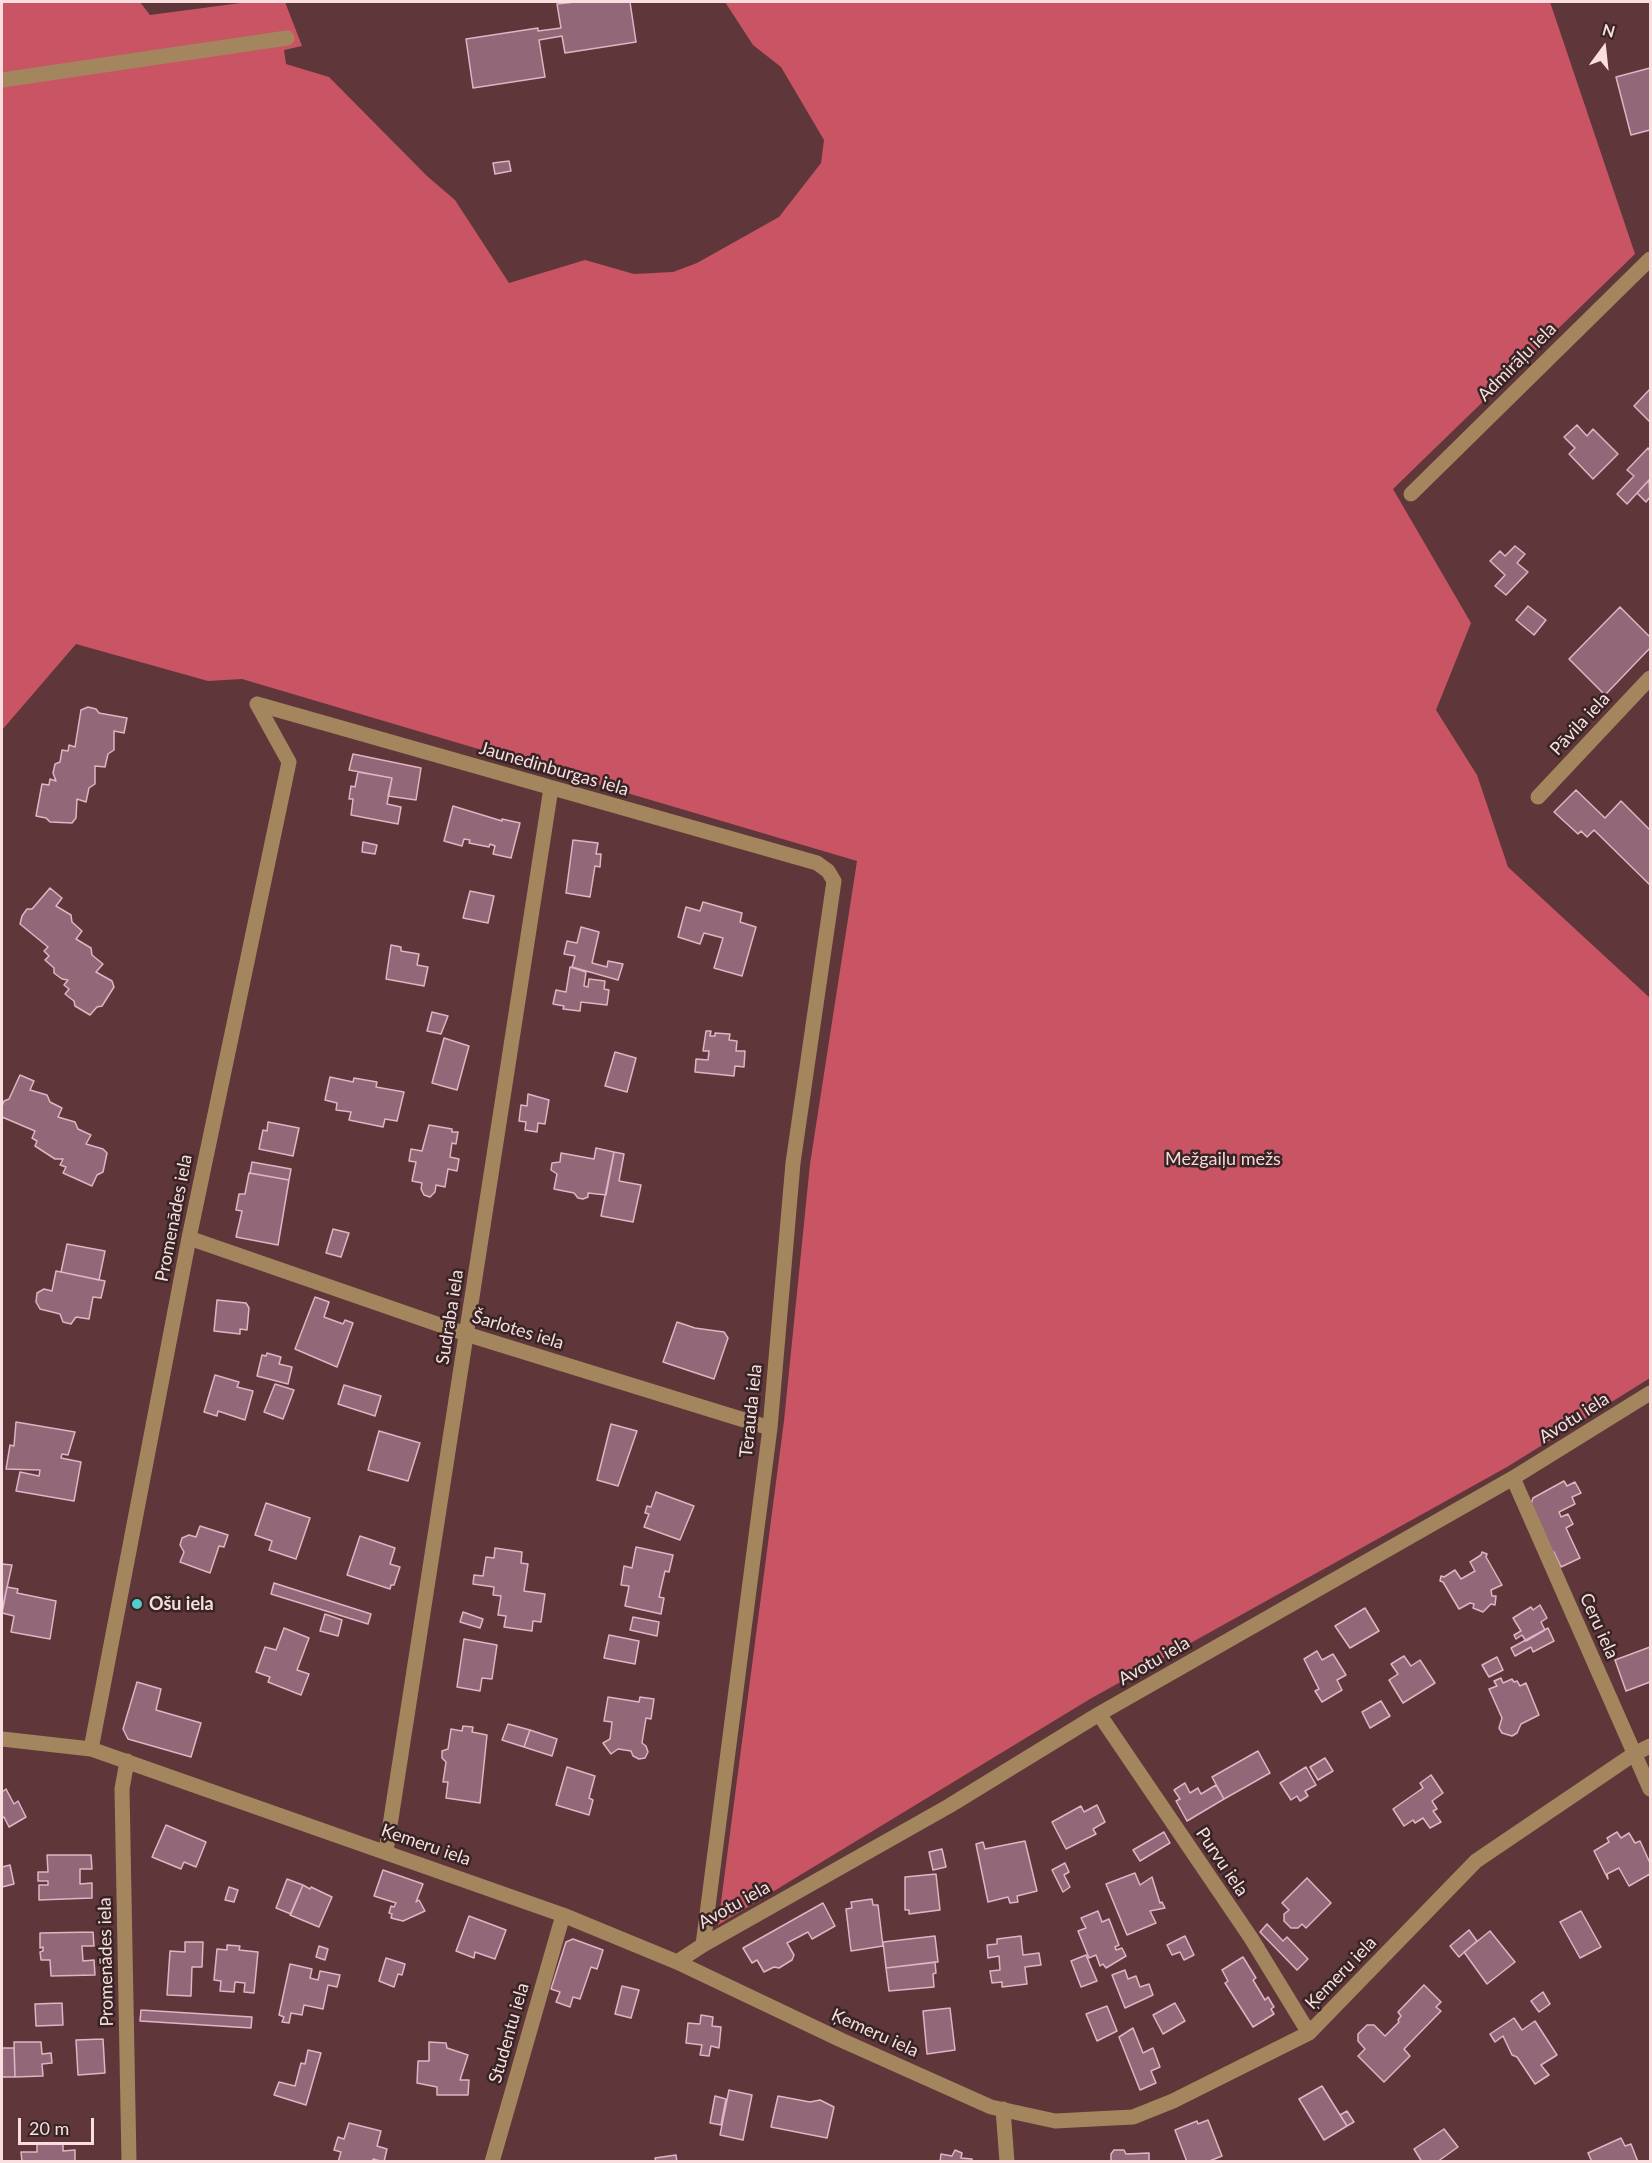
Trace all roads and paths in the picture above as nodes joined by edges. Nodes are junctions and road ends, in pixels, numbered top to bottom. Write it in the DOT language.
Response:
graph roads {
  1 [pos="287,38"];
  2 [pos="2,80"];
  3 [pos="1650,259"];
  4 [pos="1411,494"];
  5 [pos="1650,678"];
  6 [pos="257,704"];
  7 [pos="551,788"];
  8 [pos="1538,797"];
  9 [pos="834,881"];
  10 [pos="189,1238"];
  11 [pos="466,1334"];
  12 [pos="1650,1393"];
  13 [pos="770,1428"];
  14 [pos="1513,1478"];
  15 [pos="1099,1714"];
  16 [pos="2,1739"];
  17 [pos="1650,1746"];
  18 [pos="91,1749"];
  19 [pos="1634,1754"];
  20 [pos="127,1761"];
  21 [pos="1650,1789"];
  22 [pos="386,1851"];
  23 [pos="563,1915"];
  24 [pos="703,1945"];
  25 [pos="677,1962"];
  26 [pos="1309,2033"];
  27 [pos="1003,2109"];
  28 [pos="129,2162"];
  29 [pos="492,2162"];
  30 [pos="1007,2162"];
  1 -- 2 [label="street"];
  3 -- 4 [label="street, Admirāļu iela"];
  5 -- 8 [label="street, Pāvila iela"];
  6 -- 7 [label="street, Jaunedinburgas iela"];
  6 -- 10 [label="street, Promenādes iela"];
  7 -- 9 [label="street, Jaunedinburgas iela"];
  7 -- 11 [label="street, Sudraba iela"];
  9 -- 13 [label="street, Tērauda iela"];
  10 -- 11 [label="street, Šarlotes iela"];
  10 -- 18 [label="street, Promenādes iela"];
  11 -- 13 [label="street, Šarlotes iela"];
  11 -- 22 [label="street, Sudraba iela"];
  12 -- 14 [label="street, Avotu iela"];
  13 -- 24 [label="street, Tērauda iela"];
  14 -- 15 [label="street, Avotu iela"];
  14 -- 19 [label="street, Ceru iela"];
  15 -- 24 [label="street, Avotu iela"];
  15 -- 26 [label="street, Purvu iela"];
  16 -- 18 [label="street, Ķemeru iela"];
  17 -- 19 [label="street, Ķemeru iela"];
  18 -- 20 [label="street, Ķemeru iela"];
  19 -- 21 [label="street, Ceru iela"];
  19 -- 26 [label="street, Ķemeru iela"];
  20 -- 22 [label="street, Ķemeru iela"];
  20 -- 28 [label="street, Promenādes iela"];
  22 -- 23 [label="street, Ķemeru iela"];
  23 -- 25 [label="street, Ķemeru iela"];
  23 -- 29 [label="street, Studentu iela"];
  24 -- 25 [label="street, Avotu iela"];
  25 -- 27 [label="street, Ķemeru iela"];
  26 -- 27 [label="street, Ķemeru iela"];
  27 -- 30 [label="street"];
}
